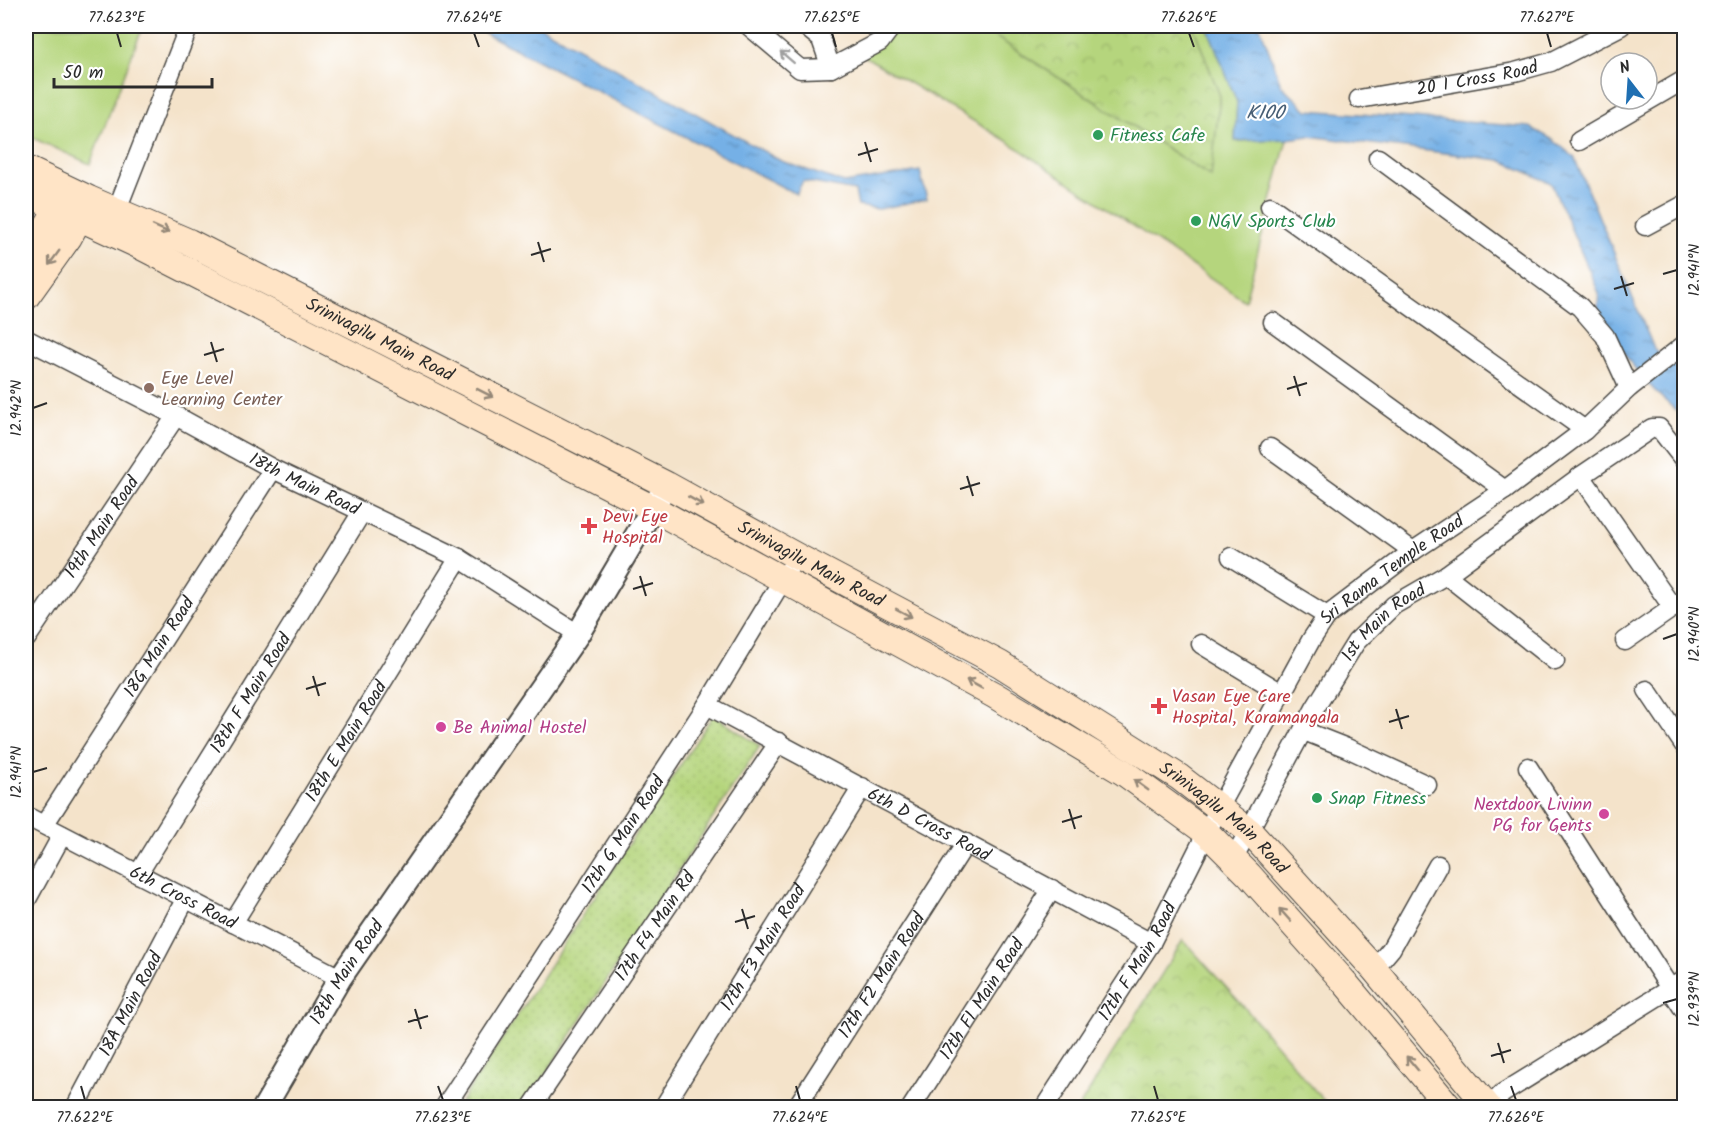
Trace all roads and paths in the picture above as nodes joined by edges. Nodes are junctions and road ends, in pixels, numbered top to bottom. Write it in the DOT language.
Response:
graph roads {
  1 [pos="189,26"];
  2 [pos="749,26"];
  3 [pos="805,26"];
  4 [pos="892,26"];
  5 [pos="1621,26"];
  6 [pos="831,68"];
  7 [pos="1684,80"];
  8 [pos="1359,99"];
  9 [pos="1579,141"];
  10 [pos="1378,159"];
  11 [pos="26,169"];
  12 [pos="26,193"];
  13 [pos="74,204"];
  14 [pos="1684,205"];
  15 [pos="1270,206"];
  16 [pos="112,220"];
  17 [pos="1645,226"];
  18 [pos="26,257"];
  19 [pos="26,297"];
  20 [pos="1273,322"];
  21 [pos="26,339"];
  22 [pos="1681,348"];
  23 [pos="1636,383"];
  24 [pos="176,416"];
  25 [pos="1585,430"];
  26 [pos="1270,447"];
  27 [pos="1684,460"];
  28 [pos="273,469"];
  29 [pos="1581,476"];
  30 [pos="667,485"];
  31 [pos="1505,490"];
  32 [pos="652,508"];
  33 [pos="362,512"];
  34 [pos="1413,551"];
  35 [pos="796,556"];
  36 [pos="1231,557"];
  37 [pos="459,558"];
  38 [pos="1446,575"];
  39 [pos="784,579"];
  40 [pos="1679,604"];
  41 [pos="1328,616"];
  42 [pos="578,634"];
  43 [pos="26,639"];
  44 [pos="1625,641"];
  45 [pos="1201,644"];
  46 [pos="1555,661"];
  47 [pos="1647,690"];
  48 [pos="1283,694"];
  49 [pos="707,705"];
  50 [pos="1304,731"];
  51 [pos="779,742"];
  52 [pos="1684,745"];
  53 [pos="1528,767"];
  54 [pos="1427,785"];
  55 [pos="862,787"];
  56 [pos="1219,808"];
  57 [pos="26,816"];
  58 [pos="44,825"];
  59 [pos="1249,831"];
  60 [pos="1207,833"];
  61 [pos="63,835"];
  62 [pos="966,843"];
  63 [pos="1233,860"];
  64 [pos="1438,865"];
  65 [pos="138,874"];
  66 [pos="1052,889"];
  67 [pos="186,898"];
  68 [pos="26,901"];
  69 [pos="233,923"];
  70 [pos="1151,943"];
  71 [pos="1374,969"];
  72 [pos="340,978"];
  73 [pos="1678,984"];
  74 [pos="1684,1010"];
  75 [pos="1438,1102"];
  76 [pos="75,1107"];
  77 [pos="264,1107"];
  78 [pos="444,1107"];
  79 [pos="531,1107"];
  80 [pos="663,1107"];
  81 [pos="796,1107"];
  82 [pos="911,1107"];
  83 [pos="1044,1107"];
  84 [pos="1489,1107"];
  1 -- 16 [label="street"];
  6 -- 2 [label="street, one-way"];
  3 -- 6 [label="street"];
  4 -- 6 [label="street"];
  5 -- 8 [label="street, 20 I Cross Road"];
  7 -- 9 [label="street"];
  10 -- 23 [label="street"];
  11 -- 13 [label="main road, Srinivagilu Main Road"];
  12 -- 13 [label="main road, Srinivagilu Main Road"];
  13 -- 16 [label="main road, Srinivagilu Main Road"];
  13 -- 18 [label="main road"];
  13 -- 19 [label="main road, one-way"];
  14 -- 17 [label="street"];
  15 -- 25 [label="street"];
  16 -- 30 [label="main road, Srinivagilu Main Road, one-way"];
  16 -- 32 [label="main road, Srinivagilu Main Road"];
  20 -- 31 [label="street"];
  21 -- 24 [label="street, 18th Main Road"];
  22 -- 23 [label="street, Sri Rama Temple Road"];
  23 -- 25 [label="street, Sri Rama Temple Road"];
  24 -- 28 [label="street, 18th Main Road"];
  24 -- 43 [label="street, 19th Main Road"];
  25 -- 31 [label="street, Sri Rama Temple Road"];
  26 -- 34 [label="street"];
  27 -- 29 [label="street, 1st Main Road"];
  28 -- 33 [label="street, 18th Main Road"];
  28 -- 58 [label="street, 18G Main Road"];
  29 -- 38 [label="street, 1st Main Road"];
  29 -- 40 [label="street"];
  30 -- 32 [label="street, 18th Main Road"];
  30 -- 35 [label="main road, Srinivagilu Main Road, one-way"];
  31 -- 34 [label="street, Sri Rama Temple Road"];
  32 -- 39 [label="main road, Srinivagilu Main Road"];
  32 -- 42 [label="street, 18th Main Road"];
  33 -- 37 [label="street, 18th Main Road"];
  33 -- 65 [label="street, 18th F Main Road"];
  34 -- 41 [label="street, Sri Rama Temple Road"];
  35 -- 39 [label="street, 17th G Main Road"];
  35 -- 56 [label="main road, Srinivagilu Main Road, one-way"];
  36 -- 41 [label="street"];
  37 -- 42 [label="street, 18th Main Road"];
  37 -- 69 [label="street, 18th E Main Road"];
  38 -- 46 [label="street"];
  38 -- 50 [label="street, 1st Main Road"];
  39 -- 49 [label="street, 17th G Main Road"];
  60 -- 39 [label="main road, Srinivagilu Main Road, one-way"];
  40 -- 44 [label="street"];
  41 -- 48 [label="street, Sri Rama Temple Road"];
  42 -- 72 [label="street, 18th Main Road"];
  45 -- 48 [label="street"];
  47 -- 52 [label="street"];
  48 -- 56 [label="street, Sri Rama Temple Road"];
  49 -- 51 [label="street, 6th D Cross Road"];
  49 -- 78 [label="street, 17th G Main Road"];
  50 -- 54 [label="street"];
  50 -- 59 [label="street, 1st Main Road"];
  51 -- 55 [label="street, 6th D Cross Road"];
  51 -- 79 [label="street, 17th F4 Main Rd"];
  53 -- 73 [label="street"];
  55 -- 62 [label="street, 6th D Cross Road"];
  55 -- 80 [label="street, 17th F3 Main Road"];
  56 -- 59 [label="main road, Srinivagilu Main Road"];
  56 -- 60 [label="street, 17th F Main Road"];
  57 -- 58 [label="street, 6th Cross Road"];
  58 -- 61 [label="street, 6th Cross Road"];
  59 -- 63 [label="street, 1st Main Road"];
  59 -- 71 [label="main road, Srinivagilu Main Road"];
  60 -- 63 [label="main road, Srinivagilu Main Road"];
  60 -- 70 [label="street, 17th F Main Road"];
  61 -- 65 [label="street, 6th Cross Road"];
  61 -- 68 [label="street"];
  62 -- 66 [label="street, 6th D Cross Road"];
  62 -- 81 [label="street, 17th F2 Main Road"];
  75 -- 63 [label="main road, Srinivagilu Main Road, one-way"];
  64 -- 71 [label="street"];
  65 -- 67 [label="street, 6th Cross Road"];
  66 -- 70 [label="street, 6th D Cross Road"];
  66 -- 82 [label="street, 17th F1 Main Road"];
  67 -- 69 [label="street, 6th Cross Road"];
  67 -- 76 [label="street, 18A Main Road"];
  69 -- 72 [label="street, 6th Cross Road"];
  70 -- 83 [label="street, 17th F Main Road"];
  71 -- 84 [label="main road, Srinivagilu Main Road"];
  72 -- 77 [label="street, 18th Main Road"];
  73 -- 74 [label="street"];
  73 -- 84 [label="street"];
}
